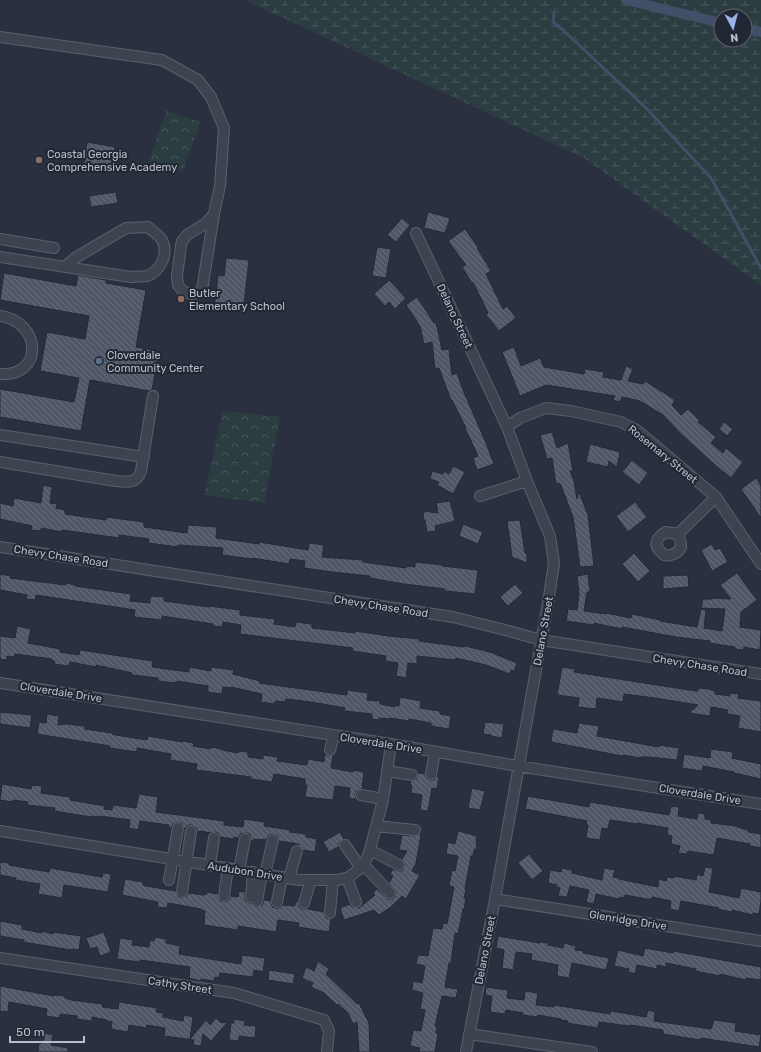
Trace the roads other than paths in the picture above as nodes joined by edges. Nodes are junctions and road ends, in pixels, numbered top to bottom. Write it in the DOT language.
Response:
graph roads {
  1 [pos="0,37"];
  2 [pos="214,214"];
  3 [pos="416,233"];
  4 [pos="0,239"];
  5 [pos="54,248"];
  6 [pos="0,257"];
  7 [pos="66,266"];
  8 [pos="0,316"];
  9 [pos="0,374"];
  10 [pos="153,396"];
  11 [pos="506,427"];
  12 [pos="0,435"];
  13 [pos="144,457"];
  14 [pos="0,462"];
  15 [pos="527,481"];
  16 [pos="480,496"];
  17 [pos="716,497"];
  18 [pos="678,534"];
  19 [pos="0,547"];
  20 [pos="761,564"];
  21 [pos="541,640"];
  22 [pos="761,674"];
  23 [pos="0,683"];
  24 [pos="334,735"];
  25 [pos="391,744"];
  26 [pos="330,750"];
  27 [pos="435,752"];
  28 [pos="518,766"];
  29 [pos="387,771"];
  30 [pos="431,774"];
  31 [pos="412,776"];
  32 [pos="361,795"];
  33 [pos="383,799"];
  34 [pos="761,804"];
  35 [pos="376,826"];
  36 [pos="178,828"];
  37 [pos="416,830"];
  38 [pos="0,831"];
  39 [pos="191,831"];
  40 [pos="214,838"];
  41 [pos="245,839"];
  42 [pos="272,840"];
  43 [pos="345,845"];
  44 [pos="370,850"];
  45 [pos="297,851"];
  46 [pos="173,859"];
  47 [pos="186,861"];
  48 [pos="210,865"];
  49 [pos="399,865"];
  50 [pos="363,866"];
  51 [pos="228,868"];
  52 [pos="239,870"];
  53 [pos="260,873"];
  54 [pos="286,878"];
  55 [pos="347,878"];
  56 [pos="169,880"];
  57 [pos="310,880"];
  58 [pos="333,880"];
  59 [pos="182,892"];
  60 [pos="390,893"];
  61 [pos="224,896"];
  62 [pos="254,899"];
  63 [pos="495,899"];
  64 [pos="277,902"];
  65 [pos="356,902"];
  66 [pos="304,903"];
  67 [pos="330,913"];
  68 [pos="761,941"];
  69 [pos="0,958"];
  70 [pos="469,1034"];
  71 [pos="327,1052"];
  72 [pos="466,1052"];
  73 [pos="592,1052"];
  1 -- 2 [label="street"];
  2 -- 2 [label="street"];
  3 -- 11 [label="street, Delano Street"];
  4 -- 5 [label="street"];
  6 -- 7 [label="street"];
  7 -- 7 [label="street"];
  8 -- 9 [label="street"];
  10 -- 13 [label="street"];
  11 -- 15 [label="street, Delano Street"];
  11 -- 17 [label="street, Rosemary Street"];
  12 -- 13 [label="street"];
  13 -- 14 [label="street"];
  15 -- 16 [label="street"];
  15 -- 21 [label="street, Delano Street"];
  17 -- 18 [label="street"];
  17 -- 20 [label="street, Rosemary Street"];
  19 -- 21 [label="street, Chevy Chase Road"];
  21 -- 22 [label="street, Chevy Chase Road"];
  21 -- 28 [label="street, Delano Street"];
  23 -- 24 [label="street, Cloverdale Drive"];
  24 -- 25 [label="street, Cloverdale Drive"];
  24 -- 26 [label="street"];
  25 -- 27 [label="street, Cloverdale Drive"];
  25 -- 29 [label="street"];
  27 -- 28 [label="street, Cloverdale Drive"];
  27 -- 30 [label="street"];
  28 -- 34 [label="street, Cloverdale Drive"];
  28 -- 63 [label="street, Delano Street"];
  29 -- 31 [label="street"];
  29 -- 33 [label="street"];
  32 -- 33 [label="street"];
  33 -- 35 [label="street"];
  35 -- 37 [label="street"];
  35 -- 44 [label="street"];
  36 -- 46 [label="street"];
  38 -- 46 [label="street, Audubon Drive"];
  39 -- 47 [label="street"];
  40 -- 48 [label="street"];
  41 -- 52 [label="street"];
  42 -- 53 [label="street"];
  43 -- 50 [label="street"];
  44 -- 49 [label="street"];
  44 -- 50 [label="street"];
  45 -- 54 [label="street"];
  46 -- 47 [label="street, Audubon Drive"];
  46 -- 56 [label="street"];
  47 -- 48 [label="street, Audubon Drive"];
  47 -- 59 [label="street"];
  48 -- 51 [label="street, Audubon Drive"];
  50 -- 55 [label="street, Audubon Drive"];
  50 -- 60 [label="street"];
  51 -- 52 [label="street, Audubon Drive"];
  51 -- 61 [label="street"];
  52 -- 53 [label="street, Audubon Drive"];
  53 -- 54 [label="street, Audubon Drive"];
  53 -- 62 [label="street"];
  54 -- 57 [label="street, Audubon Drive"];
  54 -- 64 [label="street"];
  55 -- 58 [label="street, Audubon Drive"];
  55 -- 65 [label="street"];
  57 -- 58 [label="street, Audubon Drive"];
  57 -- 66 [label="street"];
  58 -- 67 [label="street"];
  63 -- 68 [label="street, Glenridge Drive"];
  63 -- 70 [label="street, Delano Street"];
  69 -- 71 [label="street, Cathy Street"];
  70 -- 72 [label="street, Delano Street"];
  70 -- 73 [label="street"];
}
